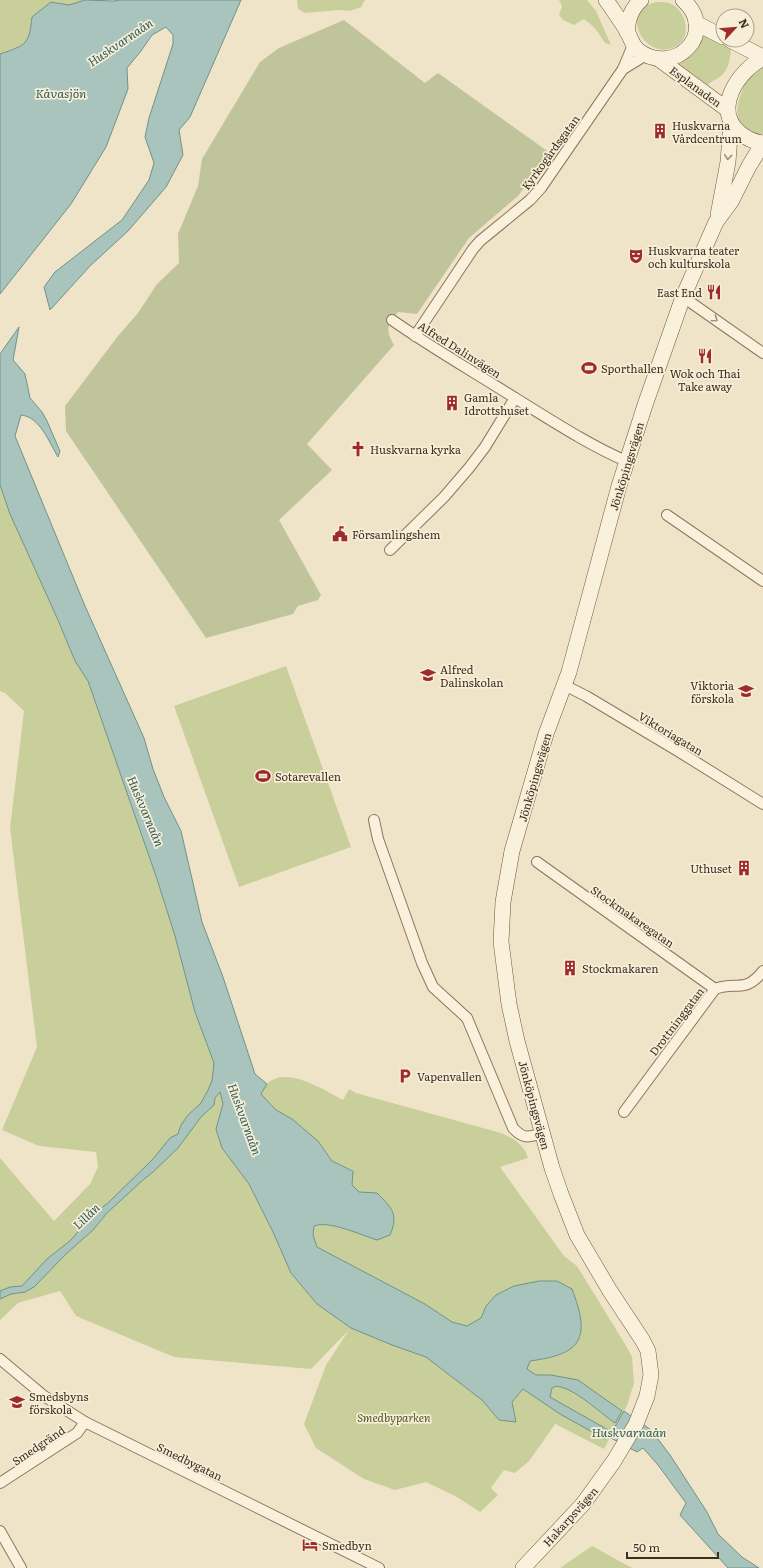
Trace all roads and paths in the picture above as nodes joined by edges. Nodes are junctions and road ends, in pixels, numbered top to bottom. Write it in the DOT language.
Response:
graph roads {
  1 [pos="606,0"];
  2 [pos="641,0"];
  3 [pos="683,0"];
  4 [pos="695,12"];
  5 [pos="715,30"];
  6 [pos="630,39"];
  7 [pos="746,48"];
  8 [pos="646,55"];
  9 [pos="763,57"];
  10 [pos="660,60"];
  11 [pos="623,69"];
  12 [pos="730,116"];
  13 [pos="763,143"];
  14 [pos="716,222"];
  15 [pos="683,297"];
  16 [pos="392,320"];
  17 [pos="415,336"];
  18 [pos="763,353"];
  19 [pos="516,398"];
  20 [pos="626,461"];
  21 [pos="667,515"];
  22 [pos="390,550"];
  23 [pos="763,581"];
  24 [pos="564,685"];
  25 [pos="762,802"];
  26 [pos="374,820"];
  27 [pos="537,862"];
  28 [pos="763,971"];
  29 [pos="715,989"];
  30 [pos="624,1112"];
  31 [pos="543,1133"];
  32 [pos="0,1359"];
  33 [pos="85,1422"];
  34 [pos="614,1461"];
  35 [pos="0,1483"];
  36 [pos="0,1531"];
  37 [pos="21,1568"];
  38 [pos="379,1568"];
  39 [pos="523,1568"];
  1 -- 6 [label="street"];
  2 -- 6 [label="street"];
  3 -- 4 [label="street"];
  4 -- 5 [label="street"];
  4 -- 10 [label="street"];
  6 -- 8 [label="street, Esplanaden"];
  6 -- 11 [label="street"];
  7 -- 9 [label="street"];
  8 -- 10 [label="street, Esplanaden"];
  8 -- 11 [label="street"];
  9 -- 12 [label="street"];
  10 -- 12 [label="street, Esplanaden"];
  11 -- 17 [label="street, Kyrkogårdsgatan"];
  12 -- 13 [label="street, Esplanaden"];
  12 -- 14 [label="street, one-way"];
  13 -- 14 [label="street, Jönköpingsvägen"];
  14 -- 15 [label="street, Jönköpingsvägen"];
  15 -- 18 [label="street, one-way"];
  15 -- 20 [label="street, Jönköpingsvägen"];
  16 -- 17 [label="street, Alfred Dalinvägen"];
  17 -- 19 [label="street, Alfred Dalinvägen"];
  19 -- 20 [label="street, Alfred Dalinvägen"];
  19 -- 22 [label="street"];
  20 -- 24 [label="street, Jönköpingsvägen"];
  21 -- 23 [label="street"];
  24 -- 25 [label="street, Viktoriagatan"];
  24 -- 31 [label="street, Jönköpingsvägen"];
  26 -- 31 [label="street"];
  27 -- 29 [label="street, Stockmakaregatan"];
  28 -- 29 [label="street, Drottninggatan"];
  29 -- 30 [label="street, Drottninggatan"];
  31 -- 34 [label="street, Jönköpingsvägen"];
  32 -- 33 [label="street, Smedbygatan"];
  33 -- 35 [label="street, Smedgränd"];
  33 -- 38 [label="street, Smedbygatan"];
  34 -- 39 [label="street, Hakarpsvägen"];
  36 -- 37 [label="street"];
}
